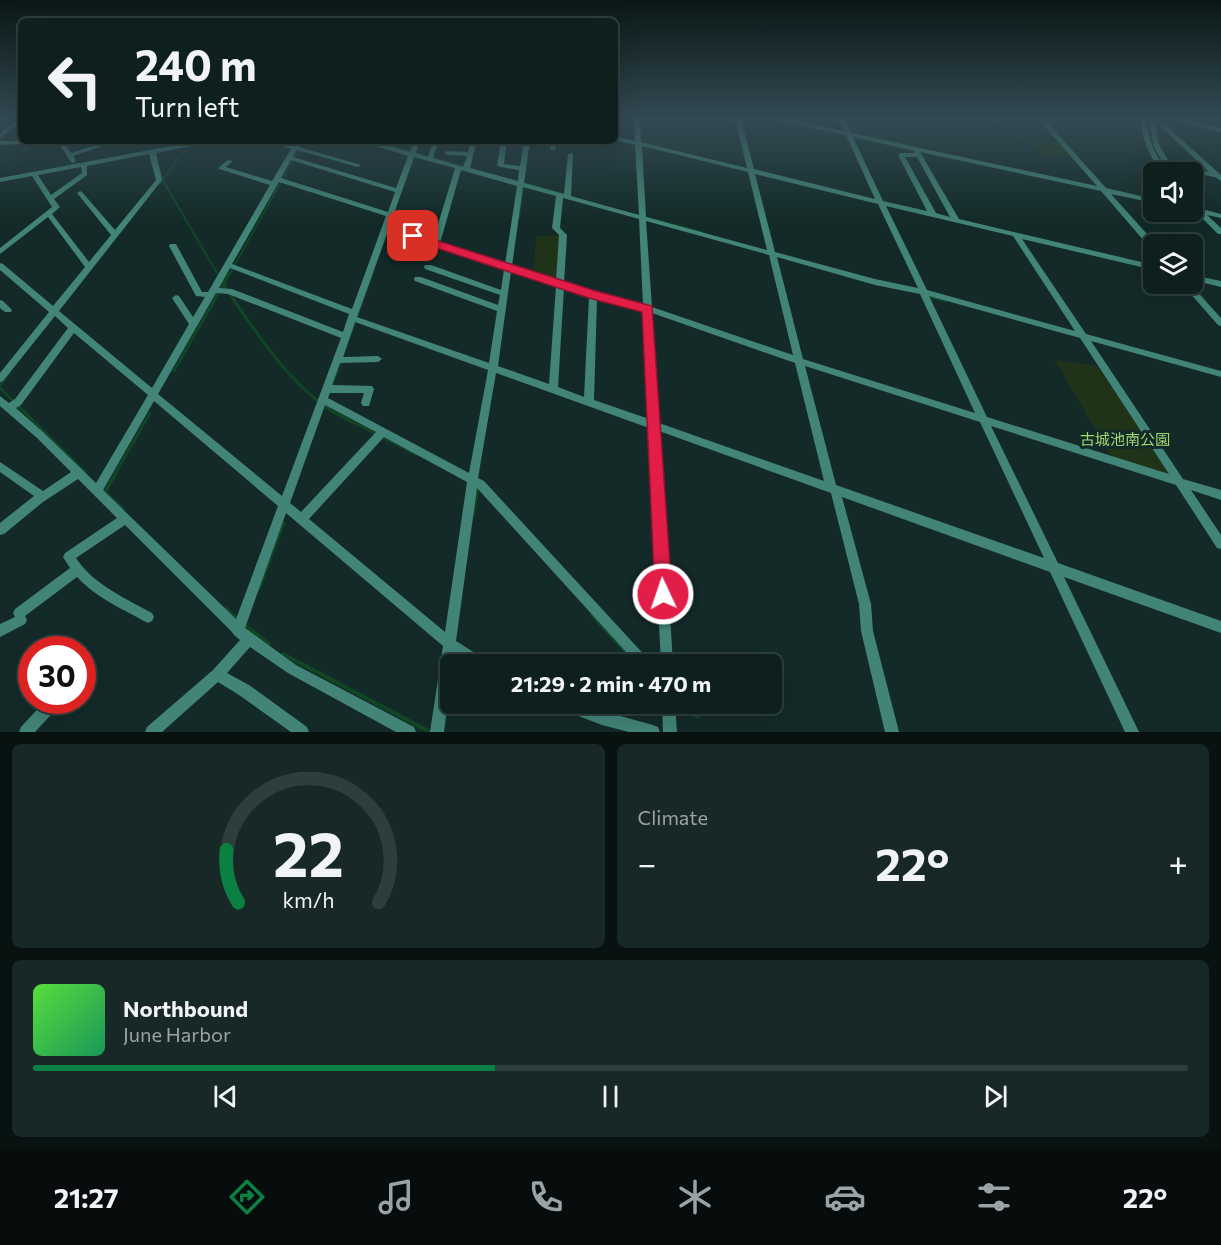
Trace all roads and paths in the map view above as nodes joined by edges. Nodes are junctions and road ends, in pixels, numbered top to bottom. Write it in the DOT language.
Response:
graph roads {
  1 [pos="77,153"];
  2 [pos="141,153"];
  3 [pos="153,153"];
  4 [pos="295,153"];
  5 [pos="321,153"];
  6 [pos="411,153"];
  7 [pos="432,153"];
  8 [pos="451,153"];
  9 [pos="502,153"];
  10 [pos="525,153"];
  11 [pos="639,153"];
  12 [pos="677,153"];
  13 [pos="747,153"];
  14 [pos="858,153"];
  15 [pos="911,153"];
  16 [pos="918,153"];
  17 [pos="923,153"];
  18 [pos="1071,153"];
  19 [pos="1193,153"];
  20 [pos="414,154"];
  21 [pos="471,154"];
  22 [pos="571,154"];
  23 [pos="71,155"];
  24 [pos="431,158"];
  25 [pos="292,159"];
  26 [pos="230,161"];
  27 [pos="84,164"];
  28 [pos="75,165"];
  29 [pos="358,165"];
  30 [pos="465,168"];
  31 [pos="523,169"];
  32 [pos="751,171"];
  33 [pos="33,173"];
  34 [pos="1203,175"];
  35 [pos="1219,177"];
  36 [pos="0,180"];
  37 [pos="279,180"];
  38 [pos="521,183"];
  39 [pos="1102,188"];
  40 [pos="399,191"];
  41 [pos="80,193"];
  42 [pos="566,196"];
  43 [pos="1143,198"];
  44 [pos="50,199"];
  45 [pos="882,202"];
  46 [pos="1203,206"];
  47 [pos="1203,212"];
  48 [pos="48,213"];
  49 [pos="1210,213"];
  50 [pos="390,215"];
  51 [pos="933,215"];
  52 [pos="642,216"];
  53 [pos="1203,216"];
  54 [pos="1221,216"];
  55 [pos="956,220"];
  56 [pos="1221,224"];
  57 [pos="388,228"];
  58 [pos="1221,232"];
  59 [pos="115,235"];
  60 [pos="1016,235"];
  61 [pos="1143,235"];
  62 [pos="436,243"];
  63 [pos="173,246"];
  64 [pos="0,252"];
  65 [pos="772,252"];
  66 [pos="1143,265"];
  67 [pos="0,266"];
  68 [pos="231,266"];
  69 [pos="89,267"];
  70 [pos="428,267"];
  71 [pos="510,268"];
  72 [pos="418,279"];
  73 [pos="1203,280"];
  74 [pos="1221,284"];
  75 [pos="561,285"];
  76 [pos="219,292"];
  77 [pos="504,294"];
  78 [pos="925,294"];
  79 [pos="1195,294"];
  80 [pos="593,295"];
  81 [pos="176,298"];
  82 [pos="0,303"];
  83 [pos="501,309"];
  84 [pos="648,309"];
  85 [pos="8,310"];
  86 [pos="53,312"];
  87 [pos="355,317"];
  88 [pos="1221,323"];
  89 [pos="194,324"];
  90 [pos="73,328"];
  91 [pos="345,336"];
  92 [pos="1084,338"];
  93 [pos="378,359"];
  94 [pos="340,360"];
  95 [pos="800,361"];
  96 [pos="493,369"];
  97 [pos="1221,374"];
  98 [pos="0,379"];
  99 [pos="553,388"];
  100 [pos="153,395"];
  101 [pos="325,397"];
  102 [pos="589,401"];
  103 [pos="366,403"];
  104 [pos="10,404"];
  105 [pos="986,419"];
  106 [pos="655,427"];
  107 [pos="380,434"];
  108 [pos="0,466"];
  109 [pos="78,473"];
  110 [pos="472,482"];
  111 [pos="1179,482"];
  112 [pos="835,491"];
  113 [pos="97,492"];
  114 [pos="1221,495"];
  115 [pos="42,496"];
  116 [pos="284,506"];
  117 [pos="125,519"];
  118 [pos="301,520"];
  119 [pos="0,530"];
  120 [pos="1221,544"];
  121 [pos="76,570"];
  122 [pos="1057,570"];
  123 [pos="148,617"];
  124 [pos="1221,627"];
  125 [pos="242,629"];
  126 [pos="0,631"];
  127 [pos="450,644"];
  128 [pos="466,654"];
  129 [pos="636,654"];
  130 [pos="666,654"];
  131 [pos="217,674"];
  132 [pos="42,714"];
  133 [pos="591,714"];
  134 [pos="669,714"];
  135 [pos="26,732"];
  136 [pos="152,732"];
  137 [pos="302,732"];
  138 [pos="409,732"];
  139 [pos="437,732"];
  140 [pos="653,732"];
  141 [pos="670,732"];
  142 [pos="892,732"];
  143 [pos="1132,732"];
  1 -- 23 [label="street"];
  2 -- 27 [label="street"];
  3 -- 59 [label="street"];
  4 -- 25 [label="street"];
  5 -- 29 [label="street"];
  6 -- 20 [label="street"];
  7 -- 24 [label="street"];
  8 -- 21 [label="street"];
  9 -- 31 [label="street"];
  10 -- 31 [label="street"];
  11 -- 52 [label="street"];
  12 -- 32 [label="street"];
  13 -- 32 [label="street"];
  14 -- 45 [label="street"];
  15 -- 51 [label="street"];
  16 -- 55 [label="street"];
  17 -- 39 [label="street"];
  18 -- 39 [label="street"];
  19 -- 35 [label="street"];
  20 -- 24 [label="street"];
  20 -- 40 [label="street"];
  21 -- 30 [label="street"];
  22 -- 42 [label="street"];
  23 -- 28 [label="street"];
  24 -- 30 [label="street"];
  25 -- 37 [label="street"];
  25 -- 40 [label="street"];
  26 -- 37 [label="street"];
  27 -- 28 [label="street"];
  27 -- 44 [label="street"];
  28 -- 33 [label="street"];
  30 -- 38 [label="street"];
  30 -- 62 [label="street"];
  31 -- 38 [label="street"];
  32 -- 45 [label="street"];
  32 -- 65 [label="street"];
  33 -- 36 [label="street"];
  33 -- 44 [label="street"];
  34 -- 35 [label="street"];
  37 -- 50 [label="street"];
  37 -- 68 [label="street"];
  38 -- 42 [label="street"];
  38 -- 71 [label="street"];
  39 -- 43 [label="street"];
  39 -- 61 [label="street"];
  40 -- 50 [label="street"];
  41 -- 59 [label="street"];
  42 -- 52 [label="street"];
  42 -- 75 [label="street"];
  44 -- 48 [label="street"];
  45 -- 51 [label="street"];
  45 -- 78 [label="street"];
  46 -- 49 [label="street"];
  47 -- 49 [label="street"];
  48 -- 64 [label="street"];
  48 -- 69 [label="street"];
  49 -- 54 [label="street"];
  49 -- 56 [label="street"];
  50 -- 57 [label="street"];
  51 -- 55 [label="street"];
  52 -- 65 [label="street"];
  52 -- 84 [label="street"];
  53 -- 58 [label="street"];
  55 -- 60 [label="street"];
  57 -- 62 [label="street"];
  57 -- 87 [label="street"];
  59 -- 69 [label="street"];
  60 -- 66 [label="street"];
  60 -- 92 [label="street"];
  62 -- 71 [label="street"];
  63 -- 76 [label="street"];
  65 -- 78 [label="street"];
  65 -- 95 [label="street"];
  67 -- 86 [label="street"];
  68 -- 76 [label="street"];
  68 -- 87 [label="street"];
  69 -- 86 [label="street"];
  70 -- 77 [label="street"];
  71 -- 75 [label="street"];
  71 -- 77 [label="street"];
  72 -- 83 [label="street"];
  73 -- 74 [label="street"];
  75 -- 80 [label="street"];
  75 -- 99 [label="street"];
  76 -- 89 [label="street"];
  76 -- 91 [label="street"];
  77 -- 83 [label="street"];
  78 -- 92 [label="street"];
  78 -- 105 [label="street"];
  79 -- 88 [label="street"];
  80 -- 84 [label="street"];
  80 -- 102 [label="street"];
  81 -- 89 [label="street"];
  82 -- 85 [label="street"];
  83 -- 96 [label="street"];
  84 -- 95 [label="street"];
  84 -- 106 [label="street"];
  86 -- 90 [label="street"];
  86 -- 98 [label="street"];
  87 -- 91 [label="street"];
  87 -- 96 [label="street"];
  89 -- 100 [label="street"];
  90 -- 100 [label="street"];
  90 -- 104 [label="street"];
  91 -- 94 [label="street"];
  92 -- 97 [label="street"];
  92 -- 111 [label="street"];
  93 -- 94 [label="street"];
  94 -- 101 [label="street"];
  95 -- 105 [label="street"];
  95 -- 112 [label="street"];
  96 -- 99 [label="street"];
  96 -- 110 [label="street"];
  99 -- 102 [label="street"];
  100 -- 113 [label="street"];
  100 -- 116 [label="street"];
  101 -- 103 [label="street"];
  101 -- 107 [label="street"];
  101 -- 116 [label="street"];
  102 -- 106 [label="street"];
  104 -- 109 [label="street"];
  105 -- 111 [label="street"];
  105 -- 122 [label="street"];
  106 -- 112 [label="street"];
  106 -- 130 [label="street"];
  107 -- 110 [label="street"];
  107 -- 118 [label="street"];
  108 -- 115 [label="street"];
  109 -- 113 [label="street"];
  109 -- 115 [label="street"];
  110 -- 127 [label="street"];
  110 -- 129 [label="street"];
  111 -- 114 [label="street"];
  111 -- 120 [label="street"];
  112 -- 122 [label="street"];
  112 -- 142 [label="street"];
  113 -- 117 [label="street"];
  115 -- 119 [label="street"];
  116 -- 118 [label="street"];
  116 -- 125 [label="street"];
  117 -- 121 [label="street"];
  117 -- 125 [label="street"];
  118 -- 127 [label="street"];
  121 -- 123 [label="street"];
  121 -- 126 [label="street"];
  122 -- 124 [label="street"];
  122 -- 143 [label="street"];
  125 -- 131 [label="street"];
  125 -- 138 [label="street"];
  127 -- 128 [label="street"];
  127 -- 139 [label="street"];
  131 -- 136 [label="street"];
  131 -- 137 [label="street"];
  132 -- 135 [label="street"];
  133 -- 140 [label="street"];
  134 -- 141 [label="street"];
}
